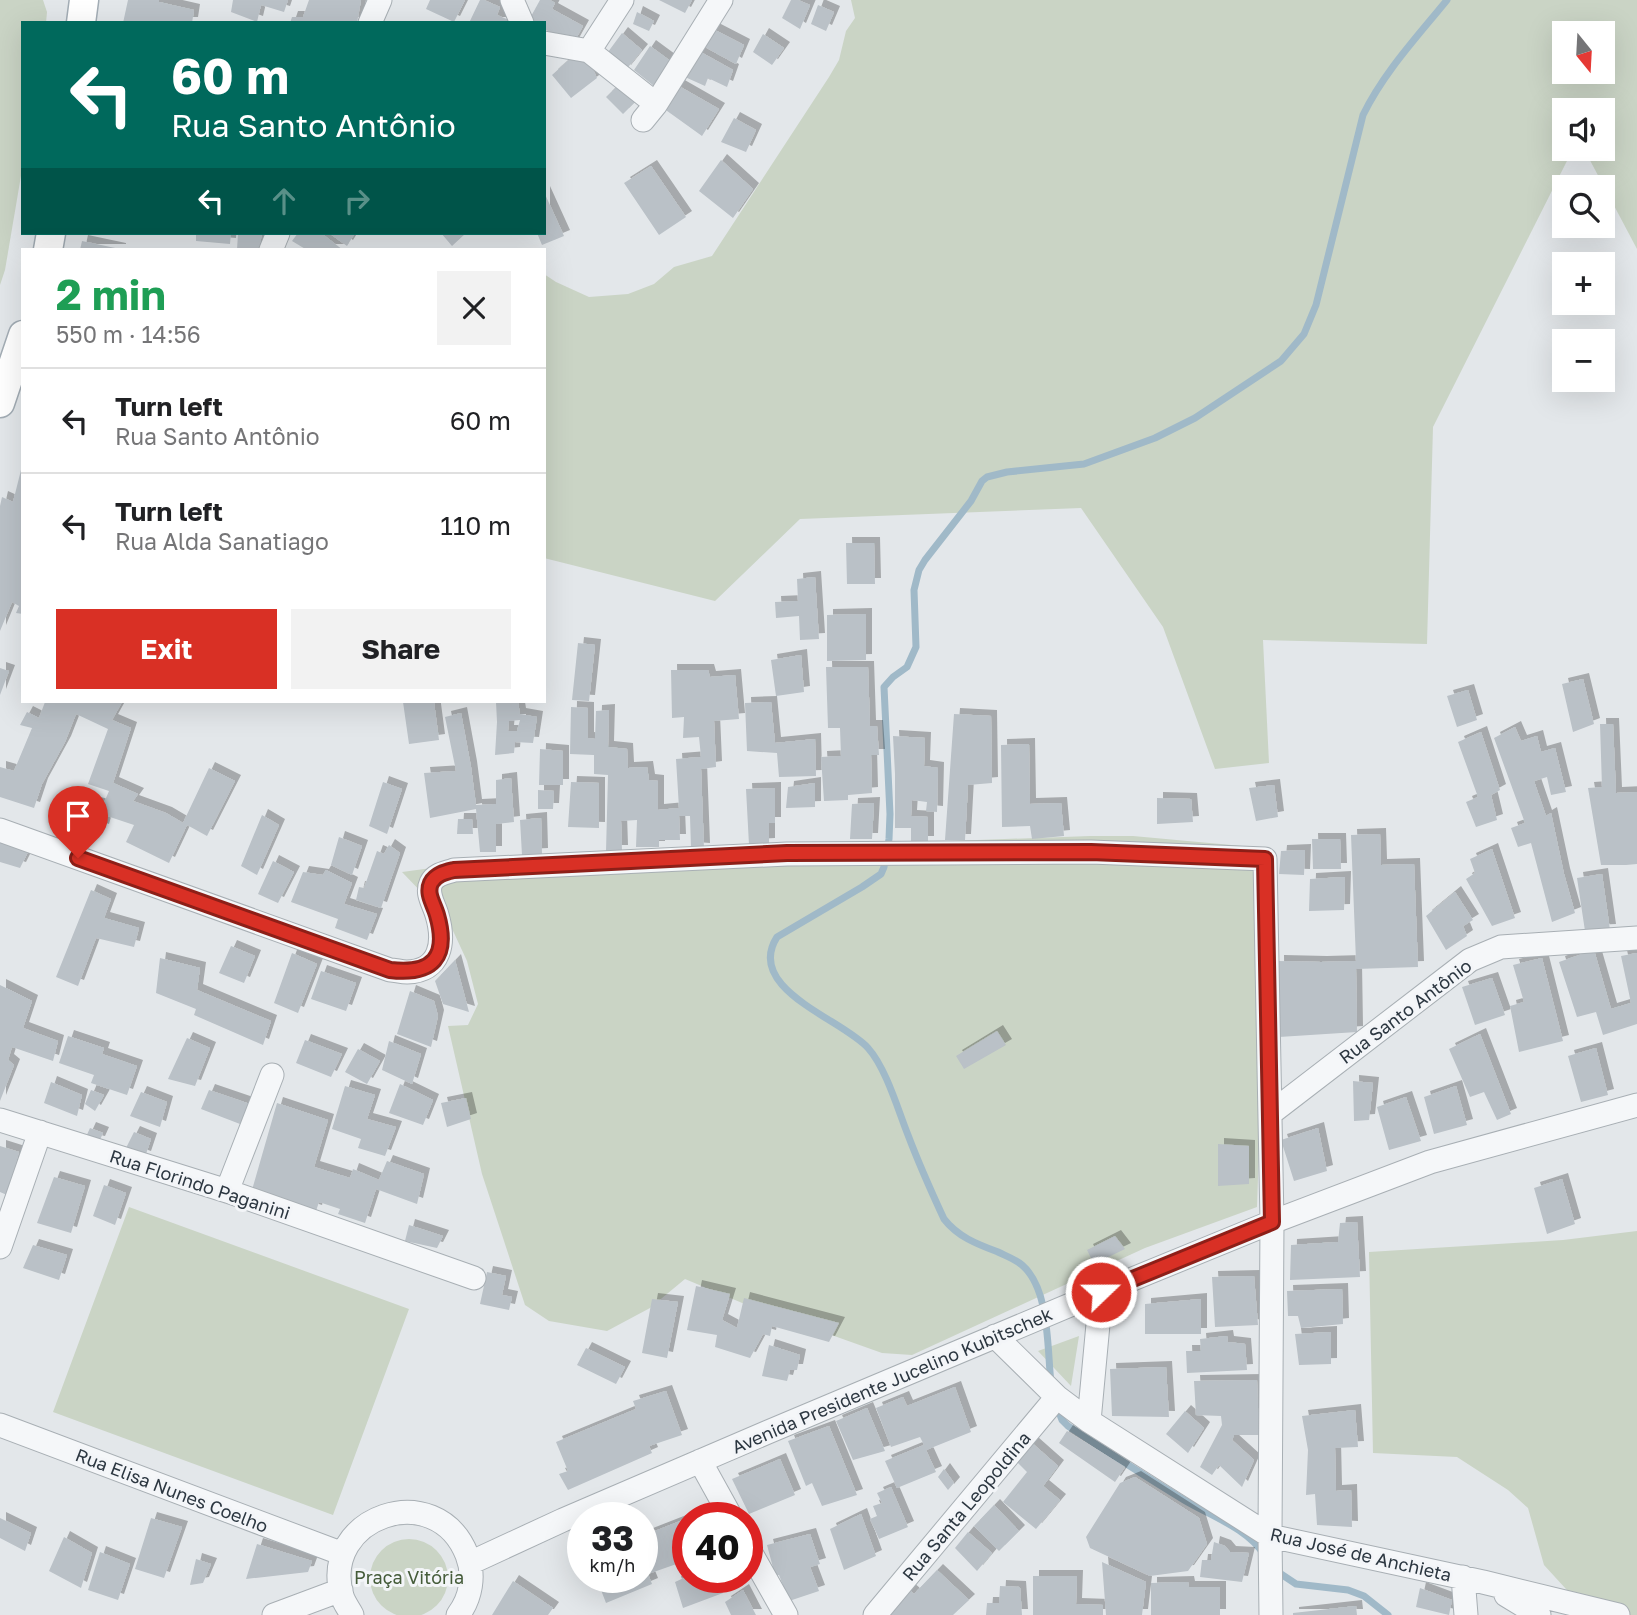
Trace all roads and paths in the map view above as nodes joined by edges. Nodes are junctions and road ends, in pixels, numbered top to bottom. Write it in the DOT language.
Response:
graph roads {
  1 [pos="83,0"];
  2 [pos="380,0"];
  3 [pos="512,0"];
  4 [pos="622,0"];
  5 [pos="721,0"];
  6 [pos="81,21"];
  7 [pos="371,21"];
  8 [pos="521,21"];
  9 [pos="546,43"];
  10 [pos="589,51"];
  11 [pos="21,341"];
  12 [pos="0,403"];
  13 [pos="0,830"];
  14 [pos="1637,938"];
  15 [pos="272,1075"];
  16 [pos="1637,1105"];
  17 [pos="1271,1113"];
  18 [pos="0,1120"];
  19 [pos="40,1132"];
  20 [pos="227,1191"];
  21 [pos="1272,1222"];
  22 [pos="0,1247"];
  23 [pos="474,1278"];
  24 [pos="1101,1292"];
  25 [pos="995,1336"];
  26 [pos="1057,1397"];
  27 [pos="1089,1421"];
  28 [pos="0,1425"];
  29 [pos="700,1461"];
  30 [pos="723,1502"];
  31 [pos="1270,1536"];
  32 [pos="343,1554"];
  33 [pos="470,1563"];
  34 [pos="763,1574"];
  35 [pos="1473,1580"];
  36 [pos="341,1590"];
  37 [pos="274,1615"];
  38 [pos="352,1615"];
  39 [pos="458,1615"];
  40 [pos="786,1615"];
  41 [pos="875,1615"];
  42 [pos="1271,1615"];
  43 [pos="1465,1615"];
  44 [pos="1539,1615"];
  45 [pos="1618,1615"];
  1 -- 6 [label="main road"];
  2 -- 7 [label="street"];
  3 -- 8 [label="street"];
  4 -- 10 [label="street"];
  5 -- 10 [label="street"];
  9 -- 10 [label="street"];
  11 -- 12 [label="main road"];
  13 -- 17 [label="street"];
  14 -- 17 [label="street, Rua Santo Antônio"];
  15 -- 20 [label="street"];
  16 -- 21 [label="street, Avenida Presidente Jucelino Kubitschek"];
  17 -- 21 [label="street"];
  18 -- 19 [label="street, Rua Florindo Paganini"];
  19 -- 20 [label="street, Rua Florindo Paganini"];
  19 -- 22 [label="street"];
  20 -- 23 [label="street, Rua Florindo Paganini"];
  21 -- 24 [label="street, Avenida Presidente Jucelino Kubitschek"];
  21 -- 31 [label="street"];
  24 -- 25 [label="street, Avenida Presidente Jucelino Kubitschek"];
  24 -- 27 [label="street"];
  25 -- 26 [label="street, Rua José de Anchieta"];
  25 -- 29 [label="street, Avenida Presidente Jucelino Kubitschek"];
  26 -- 27 [label="street, Rua José de Anchieta"];
  26 -- 41 [label="street, Rua Santa Leopoldina"];
  27 -- 31 [label="street, Rua José de Anchieta"];
  28 -- 32 [label="street, Rua Elisa Nunes Coelho"];
  29 -- 30 [label="street"];
  29 -- 33 [label="street, Avenida Presidente Jucelino Kubitschek"];
  31 -- 35 [label="street, Rua José de Anchieta"];
  31 -- 42 [label="street"];
  32 -- 33 [label="street"];
  32 -- 36 [label="street"];
  33 -- 39 [label="street"];
  34 -- 40 [label="street"];
  35 -- 43 [label="street"];
  35 -- 44 [label="street"];
  35 -- 45 [label="street, Rua José de Anchieta"];
  36 -- 37 [label="street"];
  36 -- 38 [label="street"];
}
